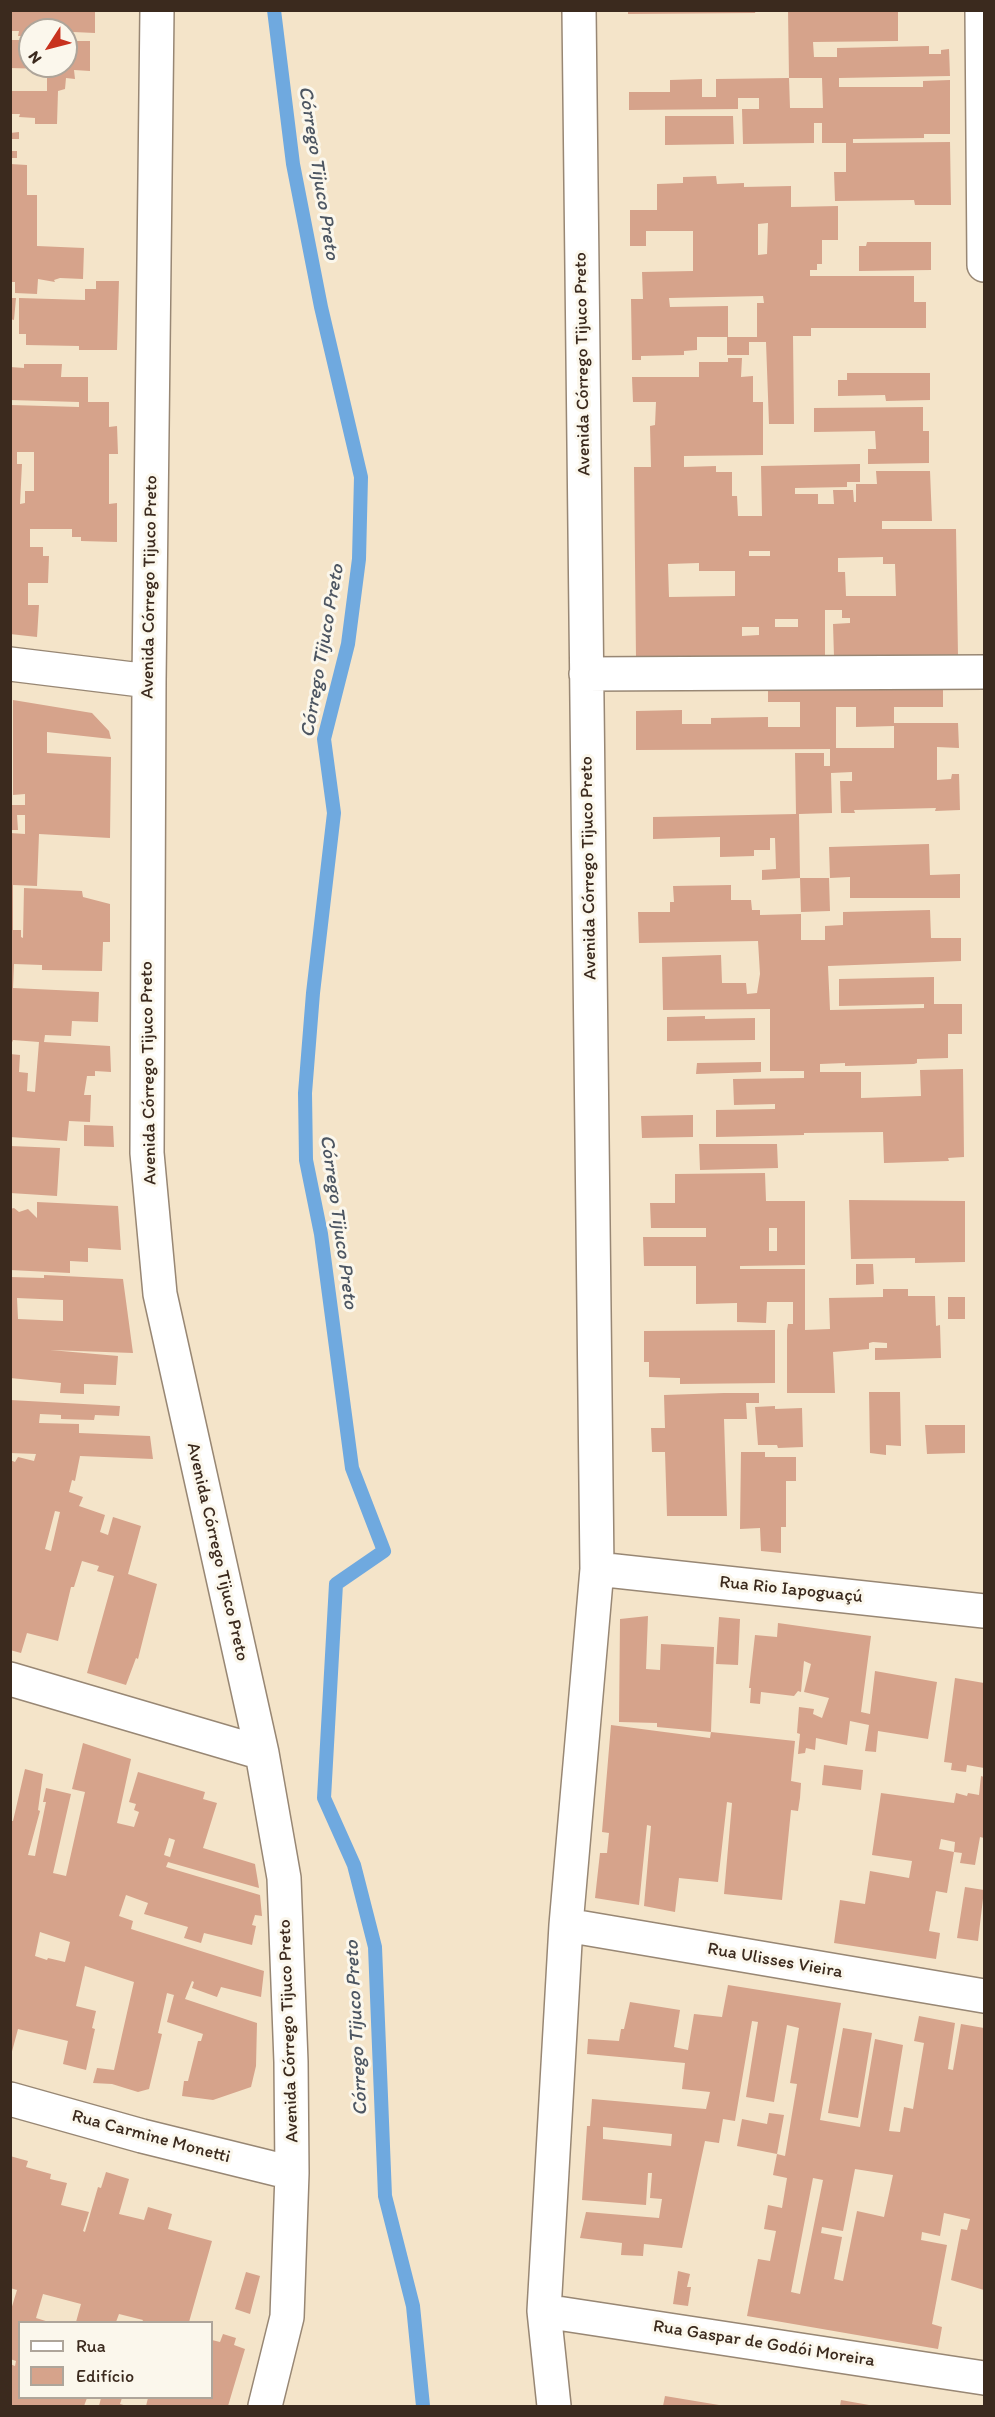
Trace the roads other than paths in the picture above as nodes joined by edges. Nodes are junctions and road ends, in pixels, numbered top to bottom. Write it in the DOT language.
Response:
graph roads {
  1 [pos="157,10"];
  2 [pos="579,10"];
  3 [pos="982,10"];
  4 [pos="984,265"];
  5 [pos="10,664"];
  6 [pos="984,672"];
  7 [pos="586,674"];
  8 [pos="149,681"];
  9 [pos="597,1569"];
  10 [pos="984,1611"];
  11 [pos="10,1678"];
  12 [pos="262,1753"];
  13 [pos="566,1925"];
  14 [pos="984,1996"];
  15 [pos="10,2099"];
  16 [pos="292,2173"];
  17 [pos="544,2311"];
  18 [pos="984,2378"];
  19 [pos="265,2406"];
  20 [pos="554,2406"];
  1 -- 8 [label="street, Avenida Córrego Tijuco Preto"];
  2 -- 7 [label="street, Avenida Córrego Tijuco Preto"];
  3 -- 4 [label="street"];
  5 -- 8 [label="street"];
  6 -- 7 [label="street"];
  7 -- 9 [label="street, Avenida Córrego Tijuco Preto"];
  8 -- 12 [label="street, Avenida Córrego Tijuco Preto"];
  9 -- 10 [label="street, Rua Rio Iapoguaçú"];
  9 -- 13 [label="street, Avenida Córrego Tijuco Preto"];
  11 -- 12 [label="street"];
  12 -- 16 [label="street, Avenida Córrego Tijuco Preto"];
  13 -- 14 [label="street, Rua Ulisses Vieira"];
  13 -- 17 [label="street, Avenida Córrego Tijuco Preto"];
  15 -- 16 [label="street, Rua Carmine Monetti"];
  16 -- 19 [label="street, Avenida Córrego Tijuco Preto"];
  17 -- 18 [label="street, Rua Gaspar de Godói Moreira"];
  17 -- 20 [label="street, Avenida Córrego Tijuco Preto"];
}
